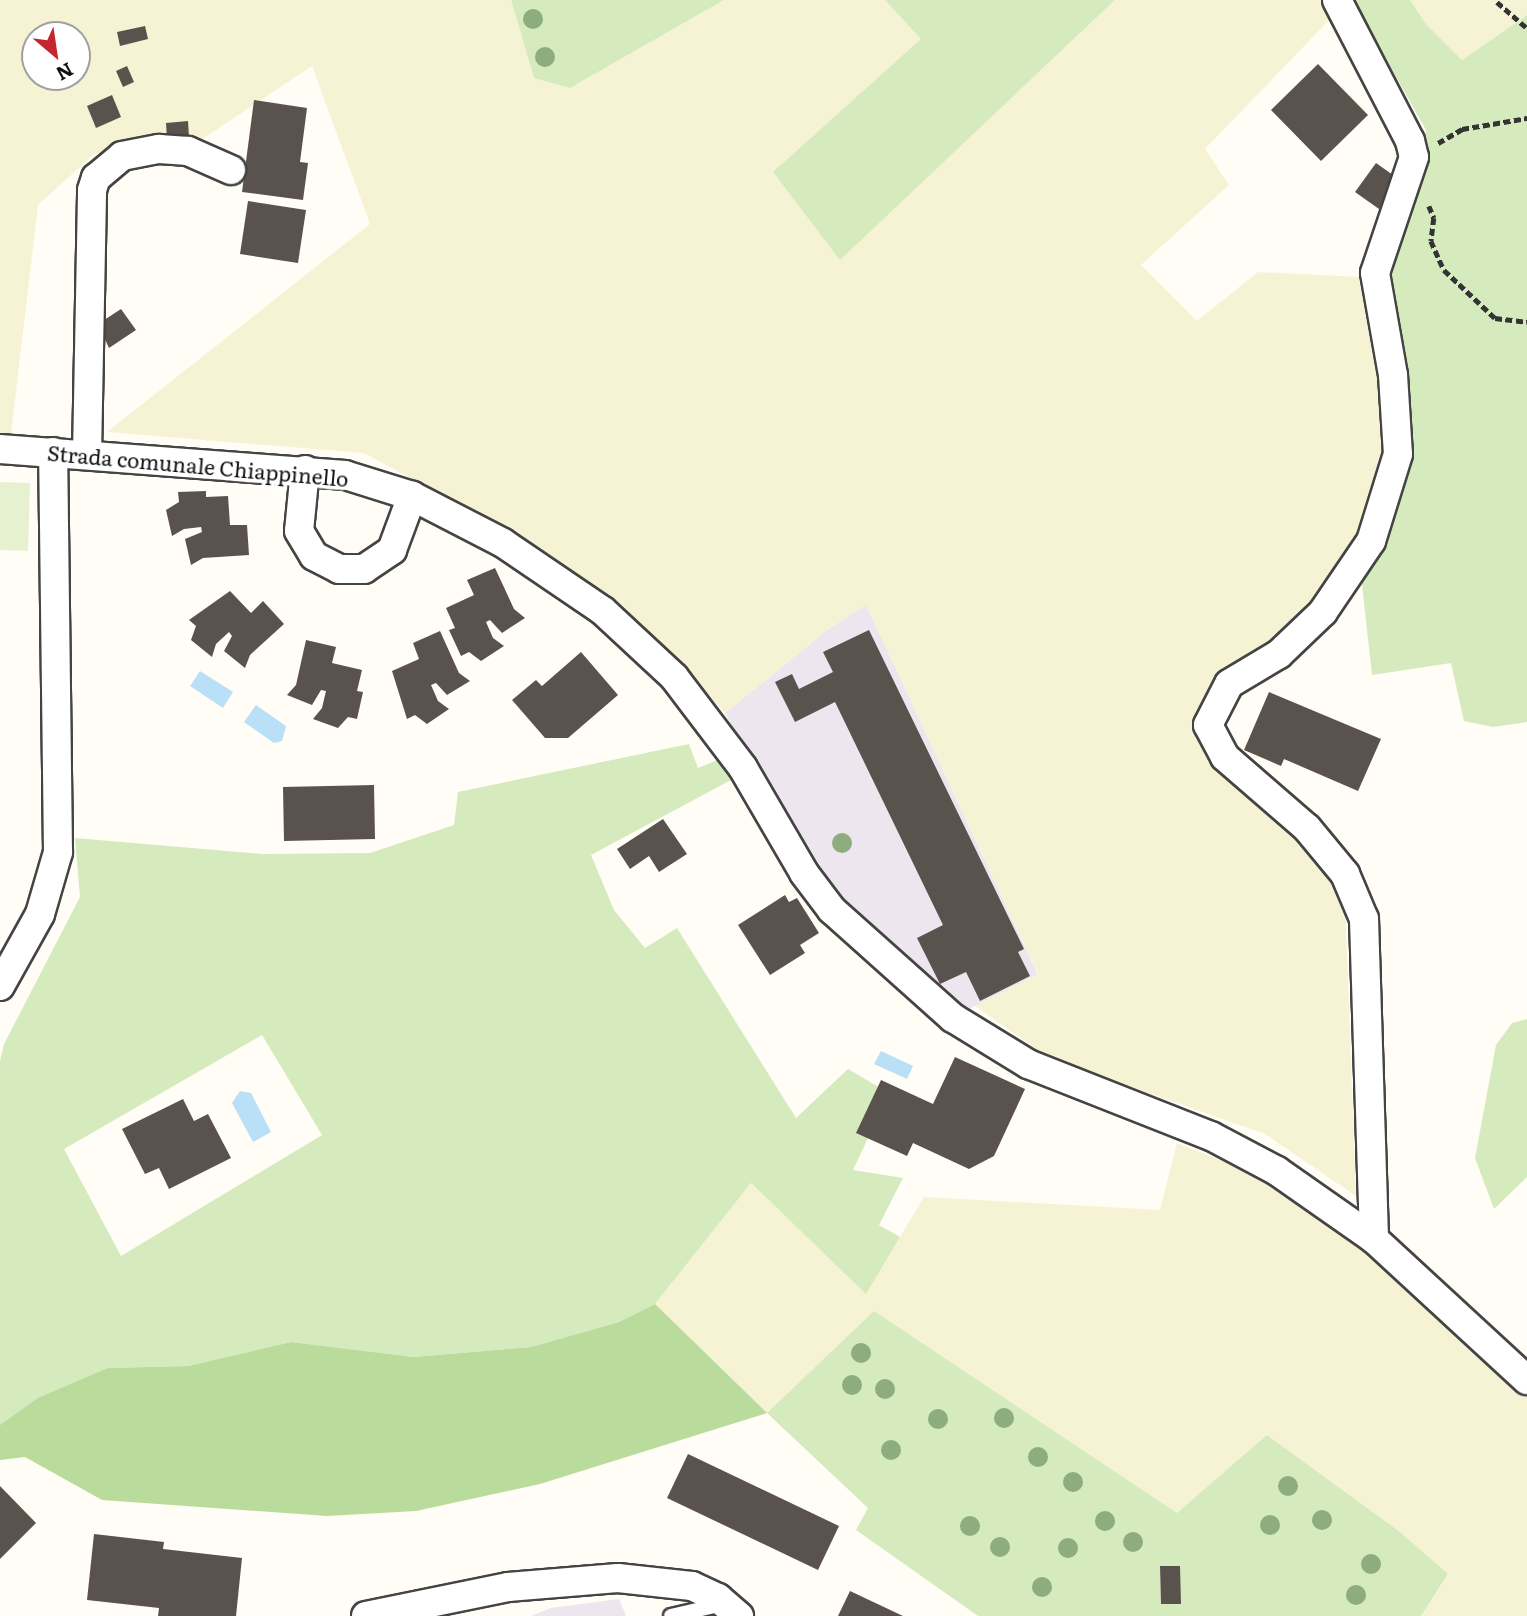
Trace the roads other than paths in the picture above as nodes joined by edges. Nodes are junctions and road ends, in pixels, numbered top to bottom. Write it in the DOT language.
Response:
graph roads {
  1 [pos="1337,0"];
  2 [pos="231,170"];
  3 [pos="0,449"];
  4 [pos="53,452"];
  5 [pos="87,455"];
  6 [pos="305,470"];
  7 [pos="412,496"];
  8 [pos="0,986"];
  9 [pos="1374,1239"];
  10 [pos="1527,1380"];
  11 [pos="732,1610"];
  12 [pos="366,1616"];
  13 [pos="671,1616"];
  1 -- 9 [label="street"];
  2 -- 5 [label="street"];
  3 -- 4 [label="street, Strada comunale Chiappinello"];
  4 -- 5 [label="street, Strada comunale Chiappinello"];
  4 -- 8 [label="street"];
  5 -- 6 [label="street, Strada comunale Chiappinello"];
  6 -- 7 [label="street, Strada comunale Chiappinello"];
  6 -- 7 [label="street"];
  7 -- 9 [label="street, Strada comunale Chiappinello"];
  9 -- 10 [label="street, Strada comunale Chiappinello"];
  11 -- 12 [label="street"];
  11 -- 13 [label="lane"];
}
